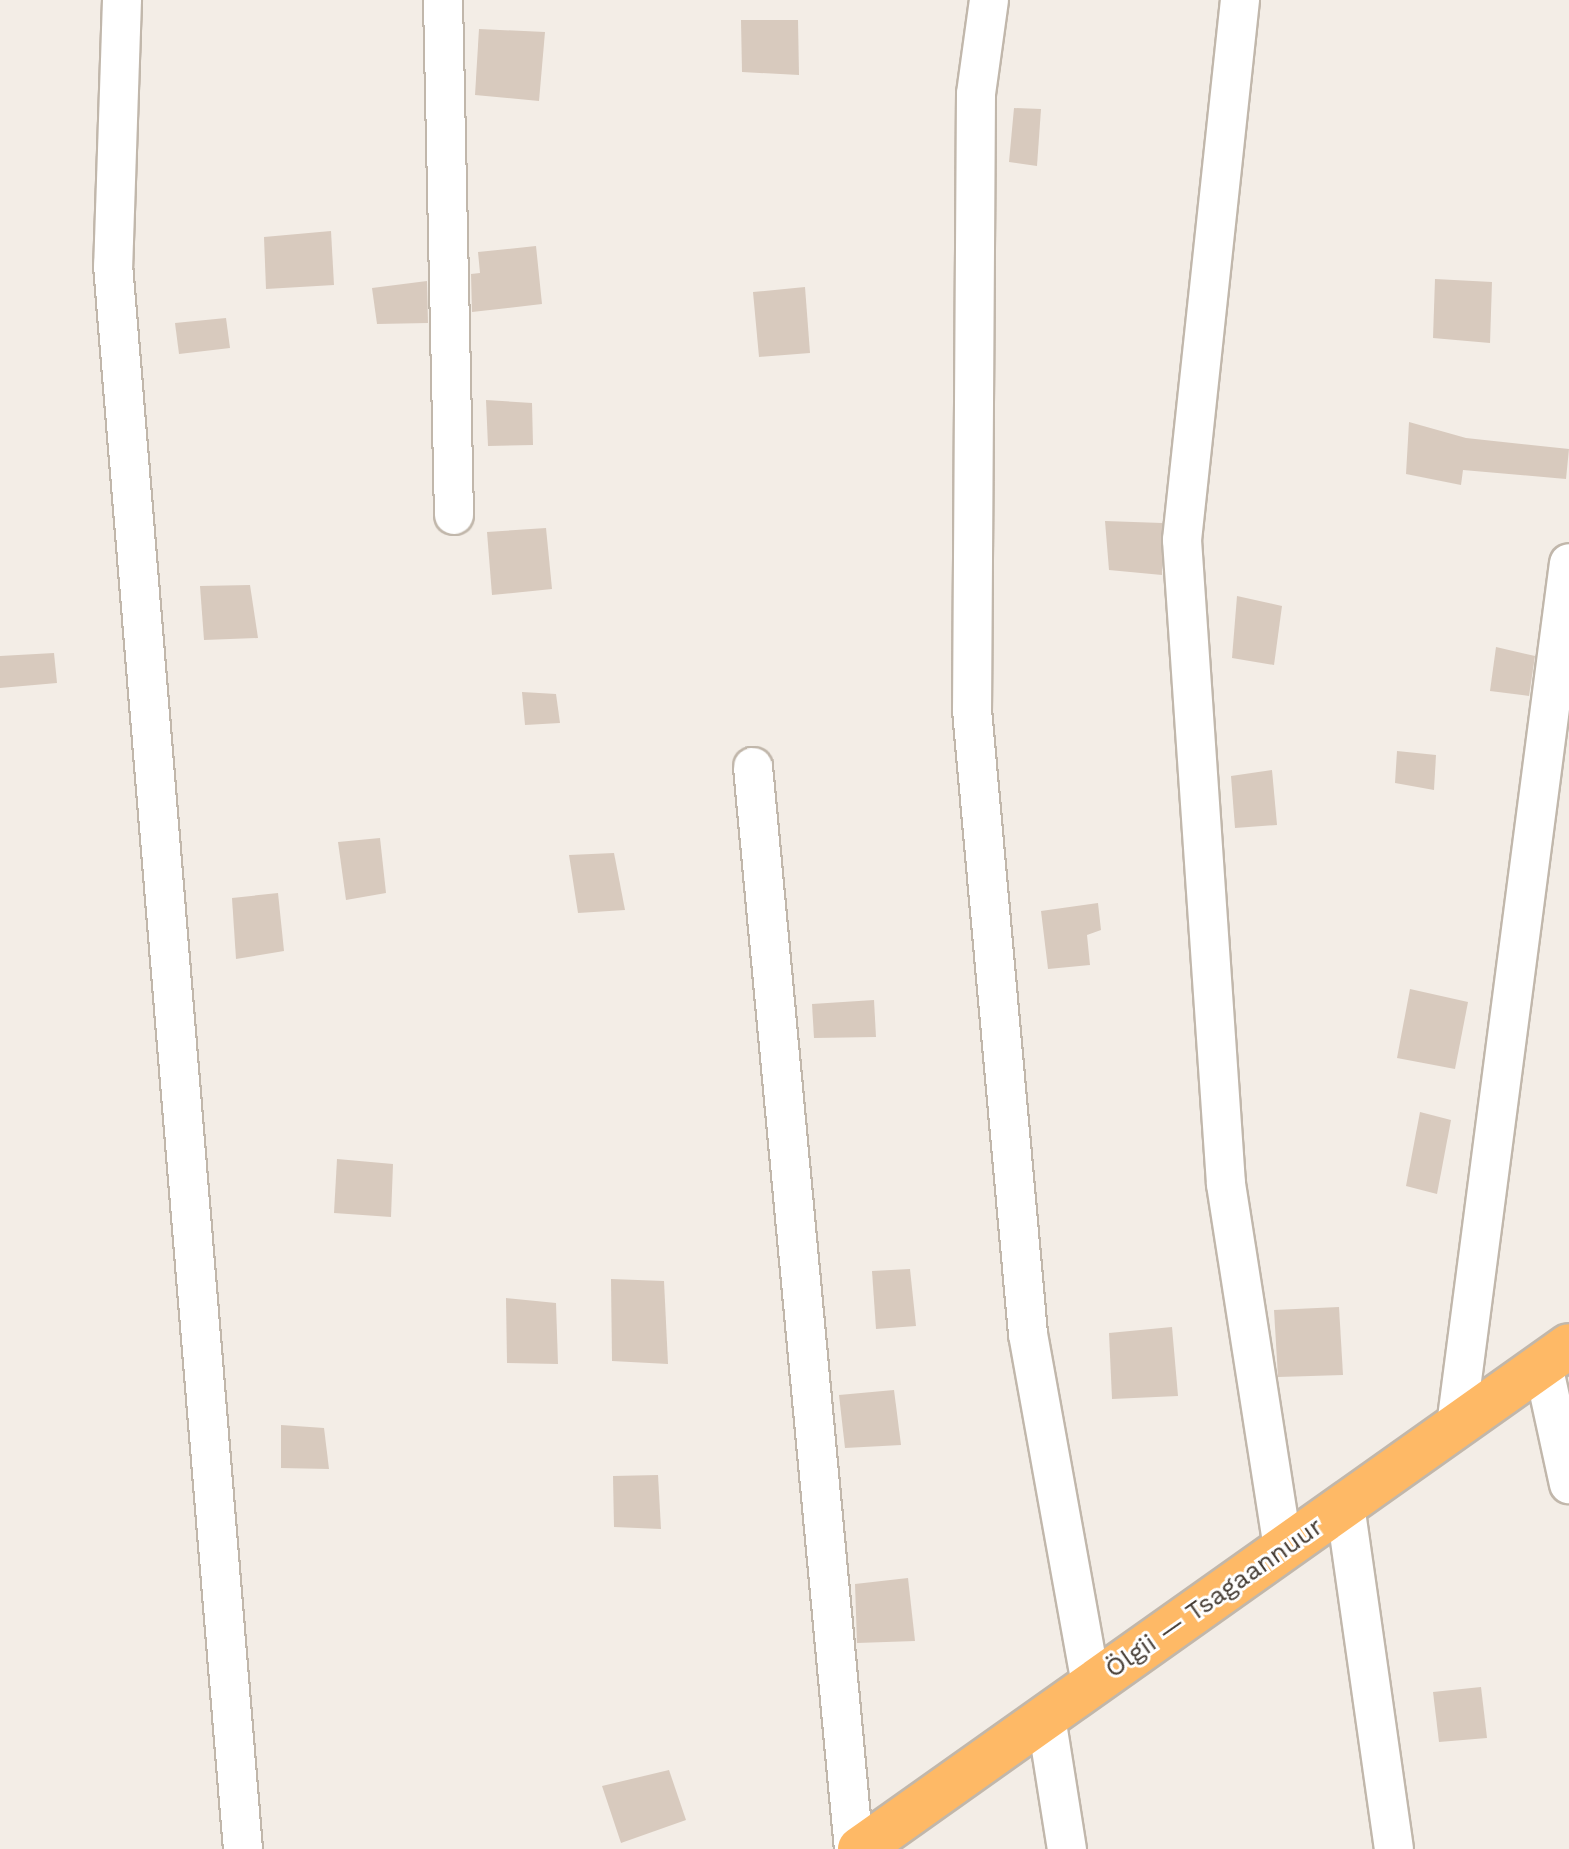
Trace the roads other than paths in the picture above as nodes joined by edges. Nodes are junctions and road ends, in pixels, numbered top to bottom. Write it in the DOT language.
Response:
graph roads {
  1 [pos="122,0"];
  2 [pos="443,0"];
  3 [pos="989,0"];
  4 [pos="1240,0"];
  5 [pos="454,515"];
  6 [pos="1569,563"];
  7 [pos="753,767"];
  8 [pos="1556,1356"];
  9 [pos="1456,1426"];
  10 [pos="1569,1484"];
  11 [pos="1345,1505"];
  12 [pos="1283,1549"];
  13 [pos="1091,1685"];
  14 [pos="1046,1717"];
  15 [pos="243,1849"];
  16 [pos="857,1849"];
  17 [pos="1067,1849"];
  18 [pos="1394,1849"];
  1 -- 15 [label="street"];
  2 -- 5 [label="street"];
  3 -- 13 [label="street"];
  4 -- 12 [label="street"];
  6 -- 9 [label="street"];
  7 -- 16 [label="street"];
  8 -- 9 [label="highway, Ölgii — Tsagaannuur"];
  8 -- 10 [label="street"];
  9 -- 11 [label="highway, Ölgii — Tsagaannuur"];
  11 -- 12 [label="highway, Ölgii — Tsagaannuur"];
  11 -- 18 [label="street"];
  12 -- 13 [label="highway, Ölgii — Tsagaannuur"];
  13 -- 14 [label="highway, Ölgii — Tsagaannuur"];
  14 -- 16 [label="highway, Ölgii — Tsagaannuur"];
  14 -- 17 [label="street"];
}
